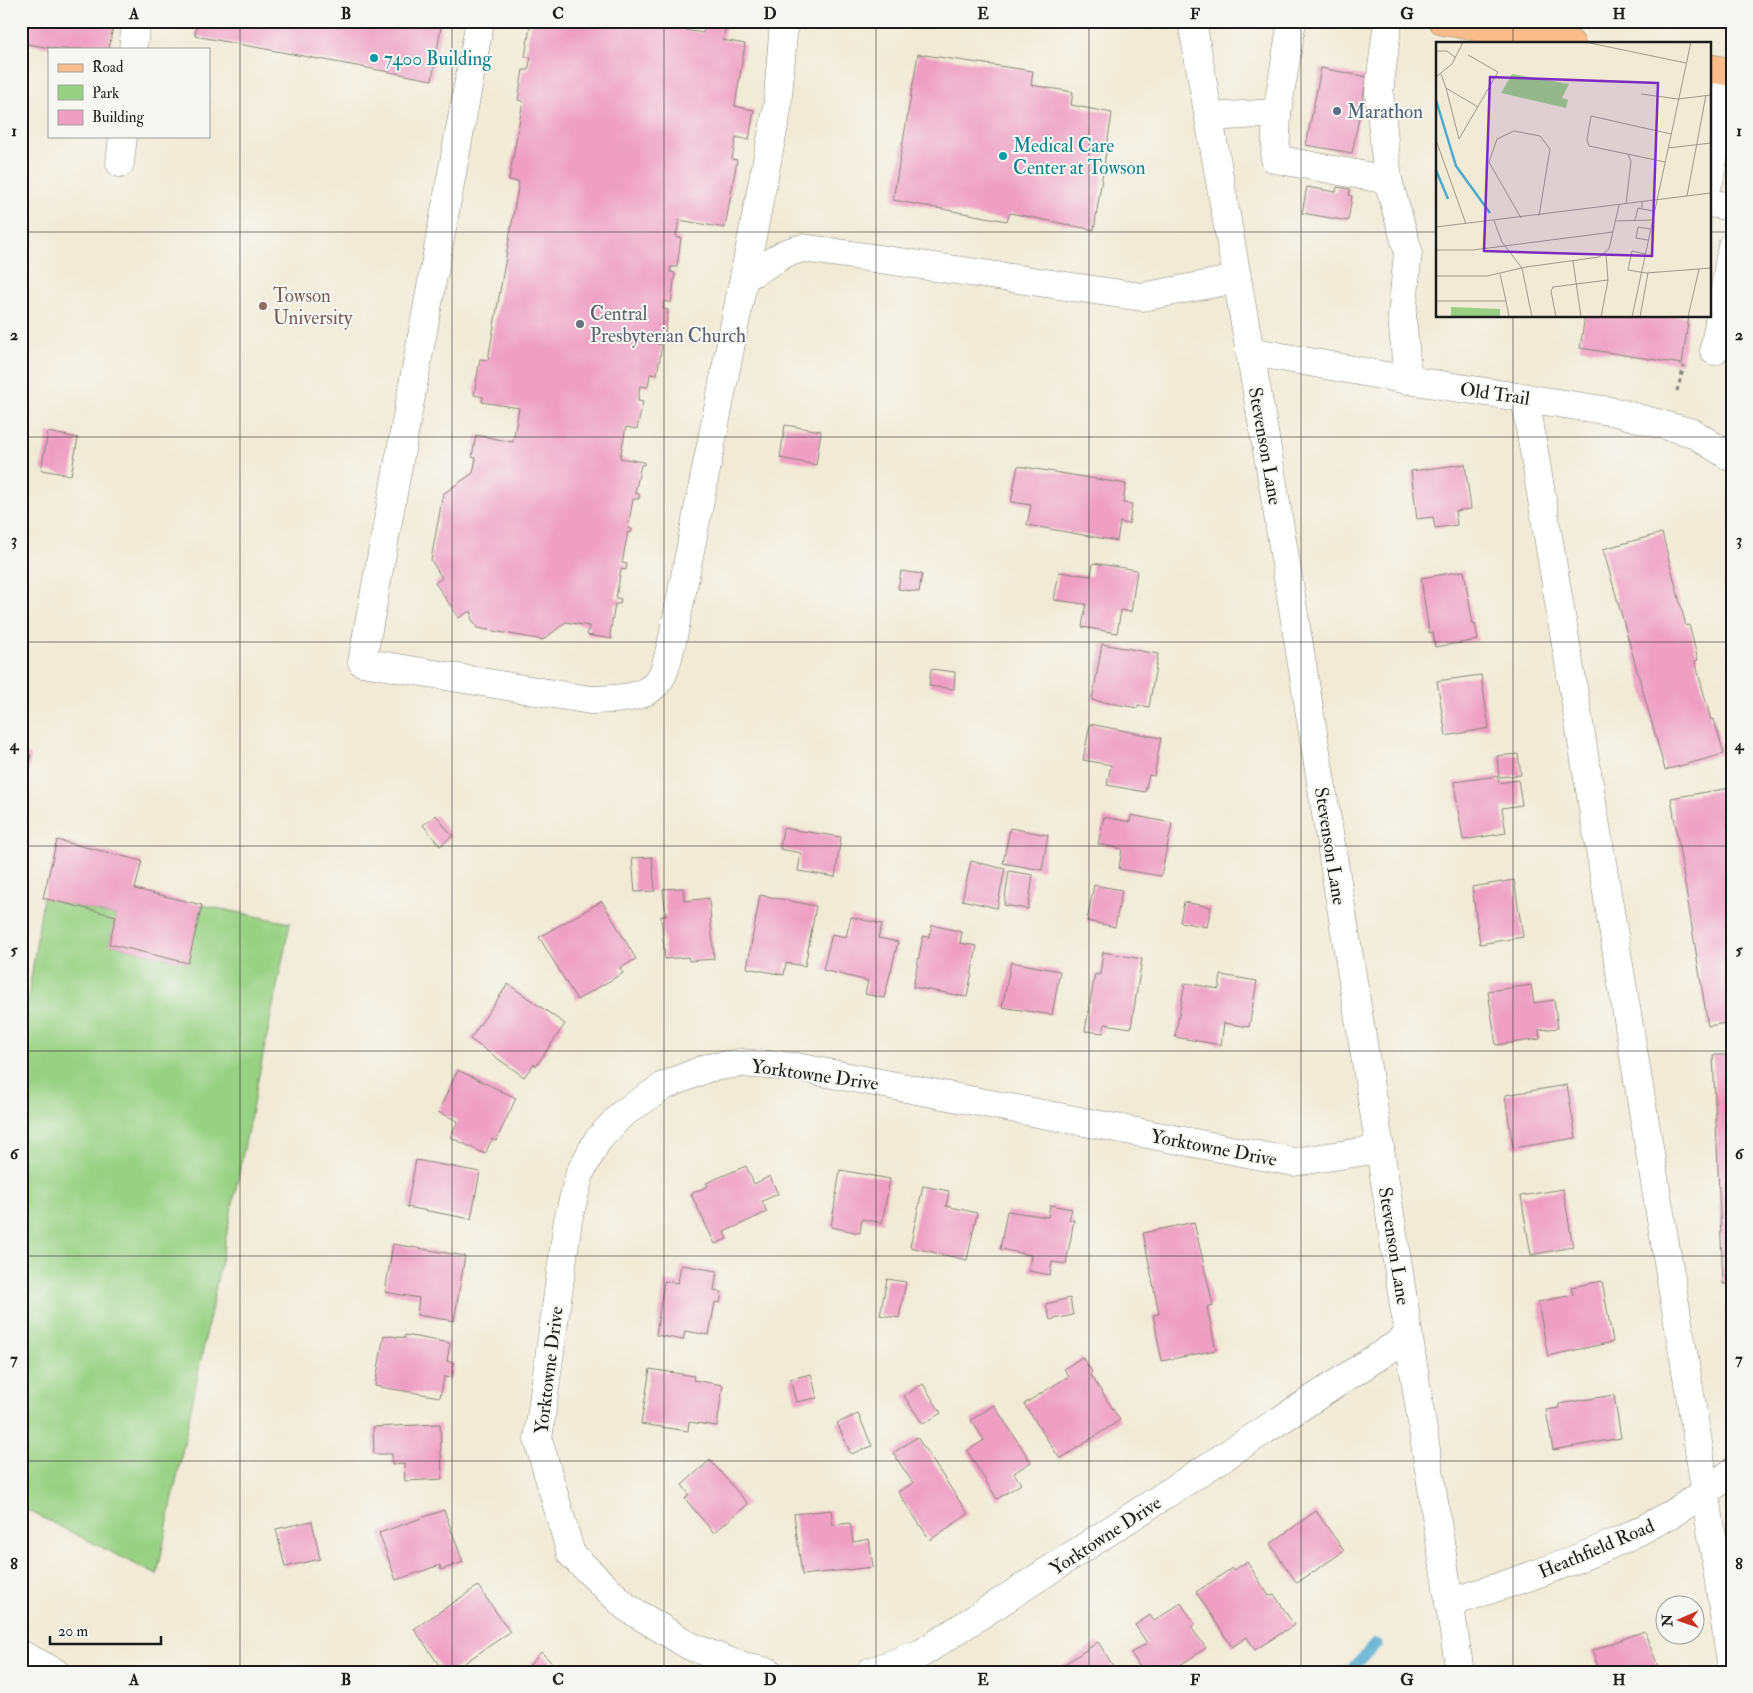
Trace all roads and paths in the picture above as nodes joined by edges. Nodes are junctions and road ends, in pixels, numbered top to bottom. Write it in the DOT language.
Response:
graph roads {
  1 [pos="136,21"];
  2 [pos="480,21"];
  3 [pos="784,21"];
  4 [pos="1192,21"];
  5 [pos="1292,21"];
  6 [pos="1388,21"];
  7 [pos="1443,21"];
  8 [pos="1723,21"];
  9 [pos="1732,23"];
  10 [pos="1479,36"];
  11 [pos="1548,42"];
  12 [pos="133,48"];
  13 [pos="1724,70"];
  14 [pos="1277,113"];
  15 [pos="1209,117"];
  16 [pos="123,138"];
  17 [pos="120,164"];
  18 [pos="1710,174"];
  19 [pos="1388,180"];
  20 [pos="1710,203"];
  21 [pos="1732,207"];
  22 [pos="1732,246"];
  23 [pos="744,278"];
  24 [pos="1237,280"];
  25 [pos="1249,351"];
  26 [pos="1714,351"];
  27 [pos="1408,380"];
  28 [pos="1525,397"];
  29 [pos="1732,458"];
  30 [pos="1380,1149"];
  31 [pos="1408,1337"];
  32 [pos="1732,1472"];
  33 [pos="1706,1493"];
  34 [pos="1449,1603"];
  35 [pos="21,1654"];
  36 [pos="1732,1668"];
  37 [pos="55,1672"];
  38 [pos="769,1672"];
  39 [pos="870,1672"];
  40 [pos="1460,1672"];
  1 -- 12 [label="street"];
  2 -- 23 [label="street"];
  3 -- 23 [label="street"];
  4 -- 15 [label="street, Stevenson Lane"];
  5 -- 14 [label="street"];
  6 -- 19 [label="street"];
  7 -- 10 [label="main road"];
  8 -- 9 [label="path"];
  10 -- 11 [label="main road"];
  13 -- 18 [label="street"];
  14 -- 15 [label="street"];
  14 -- 19 [label="street"];
  15 -- 24 [label="street, Stevenson Lane"];
  16 -- 17 [label="street"];
  19 -- 27 [label="street"];
  20 -- 21 [label="street"];
  22 -- 26 [label="street"];
  23 -- 24 [label="street"];
  24 -- 25 [label="street, Stevenson Lane"];
  25 -- 27 [label="street, Old Trail"];
  25 -- 30 [label="street, Stevenson Lane"];
  27 -- 28 [label="street, Old Trail"];
  28 -- 29 [label="street, Old Trail"];
  28 -- 33 [label="street"];
  30 -- 31 [label="street, Stevenson Lane"];
  30 -- 38 [label="street, Yorktowne Drive"];
  31 -- 34 [label="street, Stevenson Lane"];
  31 -- 39 [label="street, Yorktowne Drive"];
  32 -- 33 [label="street, Heathfield Road"];
  33 -- 34 [label="street, Heathfield Road"];
  33 -- 36 [label="street"];
  34 -- 40 [label="street, Stevenson Lane"];
  35 -- 37 [label="street"];
}
